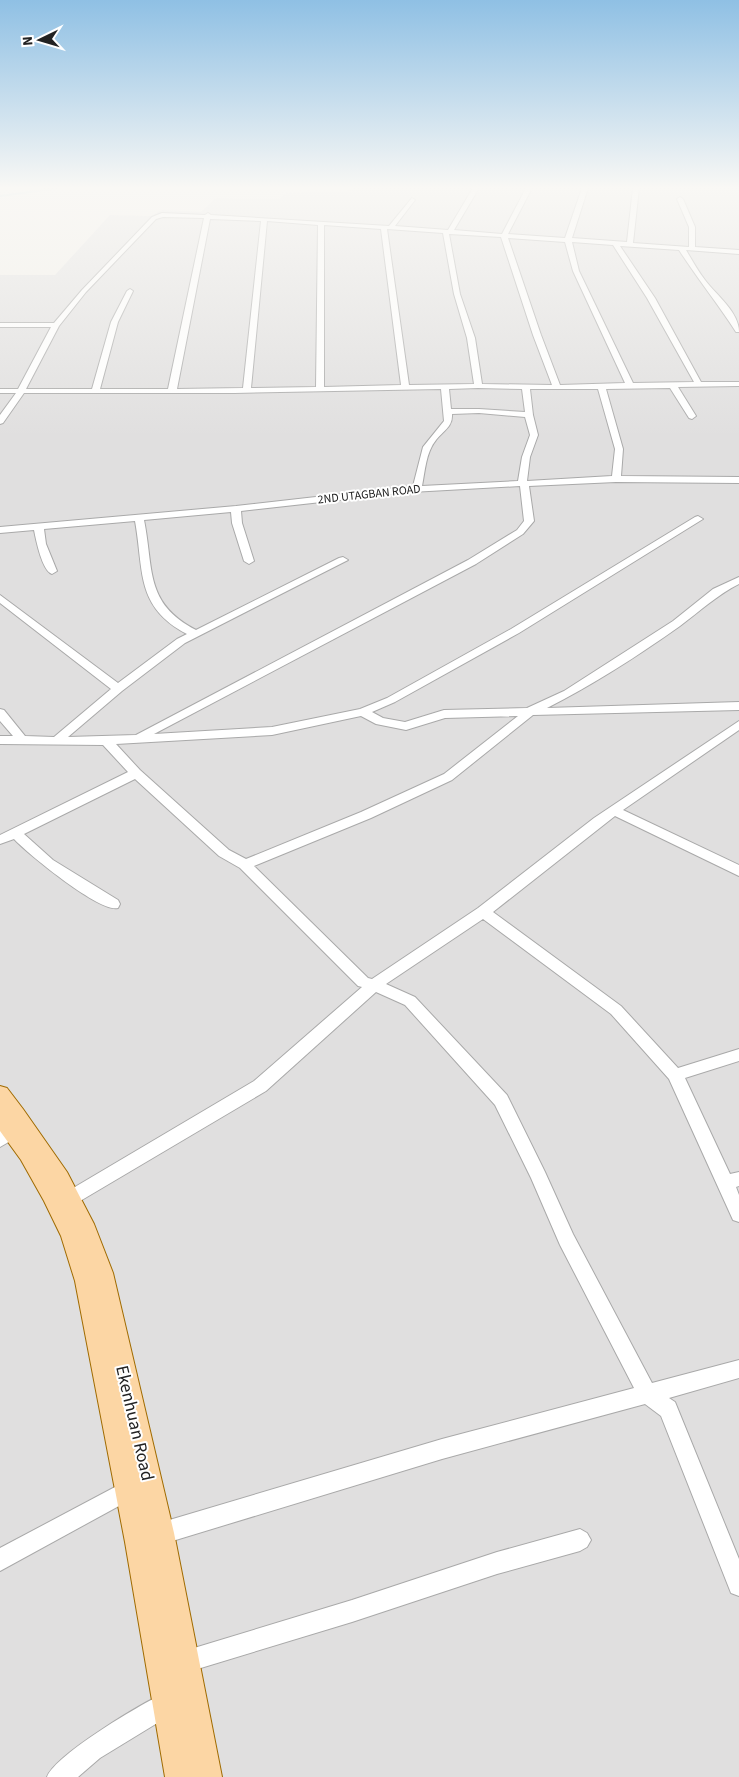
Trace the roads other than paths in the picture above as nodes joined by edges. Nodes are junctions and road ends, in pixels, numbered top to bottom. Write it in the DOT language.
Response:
graph roads {
  1 [pos="103,271"];
  2 [pos="195,271"];
  3 [pos="259,271"];
  4 [pos="259,271"];
  5 [pos="322,271"];
  6 [pos="326,271"];
  7 [pos="392,271"];
  8 [pos="453,271"];
  9 [pos="515,271"];
  10 [pos="576,271"];
  11 [pos="633,271"];
  12 [pos="695,271"];
  13 [pos="130,292"];
  14 [pos="56,325"];
  15 [pos="0,326"];
  16 [pos="739,330"];
  17 [pos="739,384"];
  18 [pos="630,385"];
  19 [pos="672,385"];
  20 [pos="699,385"];
  21 [pos="478,386"];
  22 [pos="526,386"];
  23 [pos="602,387"];
  24 [pos="406,388"];
  25 [pos="445,388"];
  26 [pos="557,388"];
  27 [pos="247,390"];
  28 [pos="325,390"];
  29 [pos="0,391"];
  30 [pos="172,391"];
  31 [pos="95,392"];
  32 [pos="20,393"];
  33 [pos="448,412"];
  34 [pos="528,415"];
  35 [pos="692,416"];
  36 [pos="0,421"];
  37 [pos="616,479"];
  38 [pos="739,480"];
  39 [pos="523,484"];
  40 [pos="417,488"];
  41 [pos="236,509"];
  42 [pos="138,518"];
  43 [pos="698,519"];
  44 [pos="38,527"];
  45 [pos="0,530"];
  46 [pos="343,560"];
  47 [pos="249,561"];
  48 [pos="52,571"];
  49 [pos="739,580"];
  50 [pos="0,598"];
  51 [pos="196,634"];
  52 [pos="118,689"];
  53 [pos="739,706"];
  54 [pos="531,711"];
  55 [pos="363,712"];
  56 [pos="0,713"];
  57 [pos="739,725"];
  58 [pos="136,738"];
  59 [pos="21,739"];
  60 [pos="0,740"];
  61 [pos="106,741"];
  62 [pos="55,742"];
  63 [pos="136,773"];
  64 [pos="614,811"];
  65 [pos="14,832"];
  66 [pos="0,840"];
  67 [pos="246,865"];
  68 [pos="739,871"];
  69 [pos="113,904"];
  70 [pos="483,912"];
  71 [pos="374,985"];
  72 [pos="739,1055"];
  73 [pos="675,1075"];
  74 [pos="0,1094"];
  75 [pos="4,1129"];
  76 [pos="732,1181"];
  77 [pos="65,1202"];
  78 [pos="739,1214"];
  79 [pos="739,1369"];
  80 [pos="648,1394"];
  81 [pos="138,1485"];
  82 [pos="149,1538"];
  83 [pos="580,1540"];
  84 [pos="0,1560"];
  85 [pos="739,1585"];
  86 [pos="186,1661"];
  87 [pos="162,1671"];
  88 [pos="192,1692"];
  89 [pos="168,1704"];
  90 [pos="59,1777"];
  91 [pos="180,1777"];
  92 [pos="207,1777"];
  1 -- 14 [label="street"];
  2 -- 30 [label="street"];
  3 -- 27 [label="street"];
  4 -- 27 [label="street"];
  5 -- 28 [label="street"];
  6 -- 28 [label="street"];
  7 -- 24 [label="street"];
  8 -- 21 [label="street"];
  9 -- 26 [label="street"];
  10 -- 18 [label="street"];
  11 -- 20 [label="street"];
  12 -- 16 [label="street"];
  13 -- 31 [label="street"];
  14 -- 15 [label="street"];
  14 -- 32 [label="street"];
  17 -- 20 [label="street"];
  18 -- 19 [label="street"];
  18 -- 23 [label="street"];
  19 -- 20 [label="street"];
  19 -- 35 [label="street"];
  21 -- 22 [label="street"];
  21 -- 25 [label="street"];
  22 -- 26 [label="street"];
  22 -- 34 [label="street"];
  23 -- 26 [label="street"];
  23 -- 37 [label="street"];
  24 -- 25 [label="street"];
  24 -- 28 [label="street"];
  25 -- 33 [label="street"];
  27 -- 28 [label="street"];
  27 -- 30 [label="street"];
  29 -- 32 [label="street"];
  30 -- 31 [label="street"];
  31 -- 32 [label="street"];
  32 -- 36 [label="street"];
  33 -- 34 [label="street"];
  33 -- 40 [label="street"];
  34 -- 39 [label="street"];
  37 -- 38 [label="street, 2ND UTAGBAN ROAD"];
  37 -- 39 [label="street, 2ND UTAGBAN ROAD"];
  39 -- 40 [label="street, 2ND UTAGBAN ROAD"];
  39 -- 58 [label="street"];
  40 -- 41 [label="street, 2ND UTAGBAN ROAD"];
  41 -- 42 [label="street, 2ND UTAGBAN ROAD"];
  41 -- 47 [label="street"];
  42 -- 44 [label="street, 2ND UTAGBAN ROAD"];
  42 -- 51 [label="street"];
  43 -- 55 [label="street"];
  44 -- 45 [label="street, 2ND UTAGBAN ROAD"];
  44 -- 48 [label="street"];
  46 -- 51 [label="street"];
  49 -- 54 [label="street"];
  50 -- 52 [label="street"];
  51 -- 52 [label="street"];
  52 -- 62 [label="street"];
  53 -- 54 [label="street"];
  54 -- 55 [label="street"];
  54 -- 67 [label="street"];
  55 -- 58 [label="street"];
  56 -- 59 [label="street"];
  57 -- 64 [label="street"];
  58 -- 61 [label="street"];
  59 -- 60 [label="street"];
  59 -- 62 [label="street"];
  61 -- 62 [label="street"];
  61 -- 63 [label="street"];
  63 -- 65 [label="street"];
  63 -- 67 [label="street"];
  64 -- 68 [label="street"];
  64 -- 70 [label="street"];
  65 -- 66 [label="street"];
  65 -- 69 [label="street"];
  67 -- 71 [label="street"];
  70 -- 71 [label="street"];
  70 -- 73 [label="street"];
  71 -- 77 [label="street"];
  71 -- 80 [label="street"];
  72 -- 73 [label="street"];
  73 -- 76 [label="street"];
  74 -- 77 [label="main road, Ekenhuan Road"];
  75 -- 77 [label="main road, Ekenhuan Road"];
  76 -- 78 [label="street"];
  77 -- 81 [label="main road, Ekenhuan Road"];
  79 -- 80 [label="street"];
  80 -- 82 [label="street"];
  80 -- 85 [label="street"];
  81 -- 82 [label="main road, Ekenhuan Road"];
  81 -- 84 [label="street"];
  82 -- 86 [label="main road, Ekenhuan Road"];
  82 -- 87 [label="main road, Ekenhuan Road"];
  83 -- 86 [label="street"];
  86 -- 87 [label="street"];
  86 -- 88 [label="main road, Ekenhuan Road"];
  87 -- 89 [label="main road, Ekenhuan Road"];
  88 -- 89 [label="street"];
  88 -- 92 [label="main road, Ekenhuan Road"];
  89 -- 90 [label="street"];
  89 -- 91 [label="main road, Ekenhuan Road"];
}
